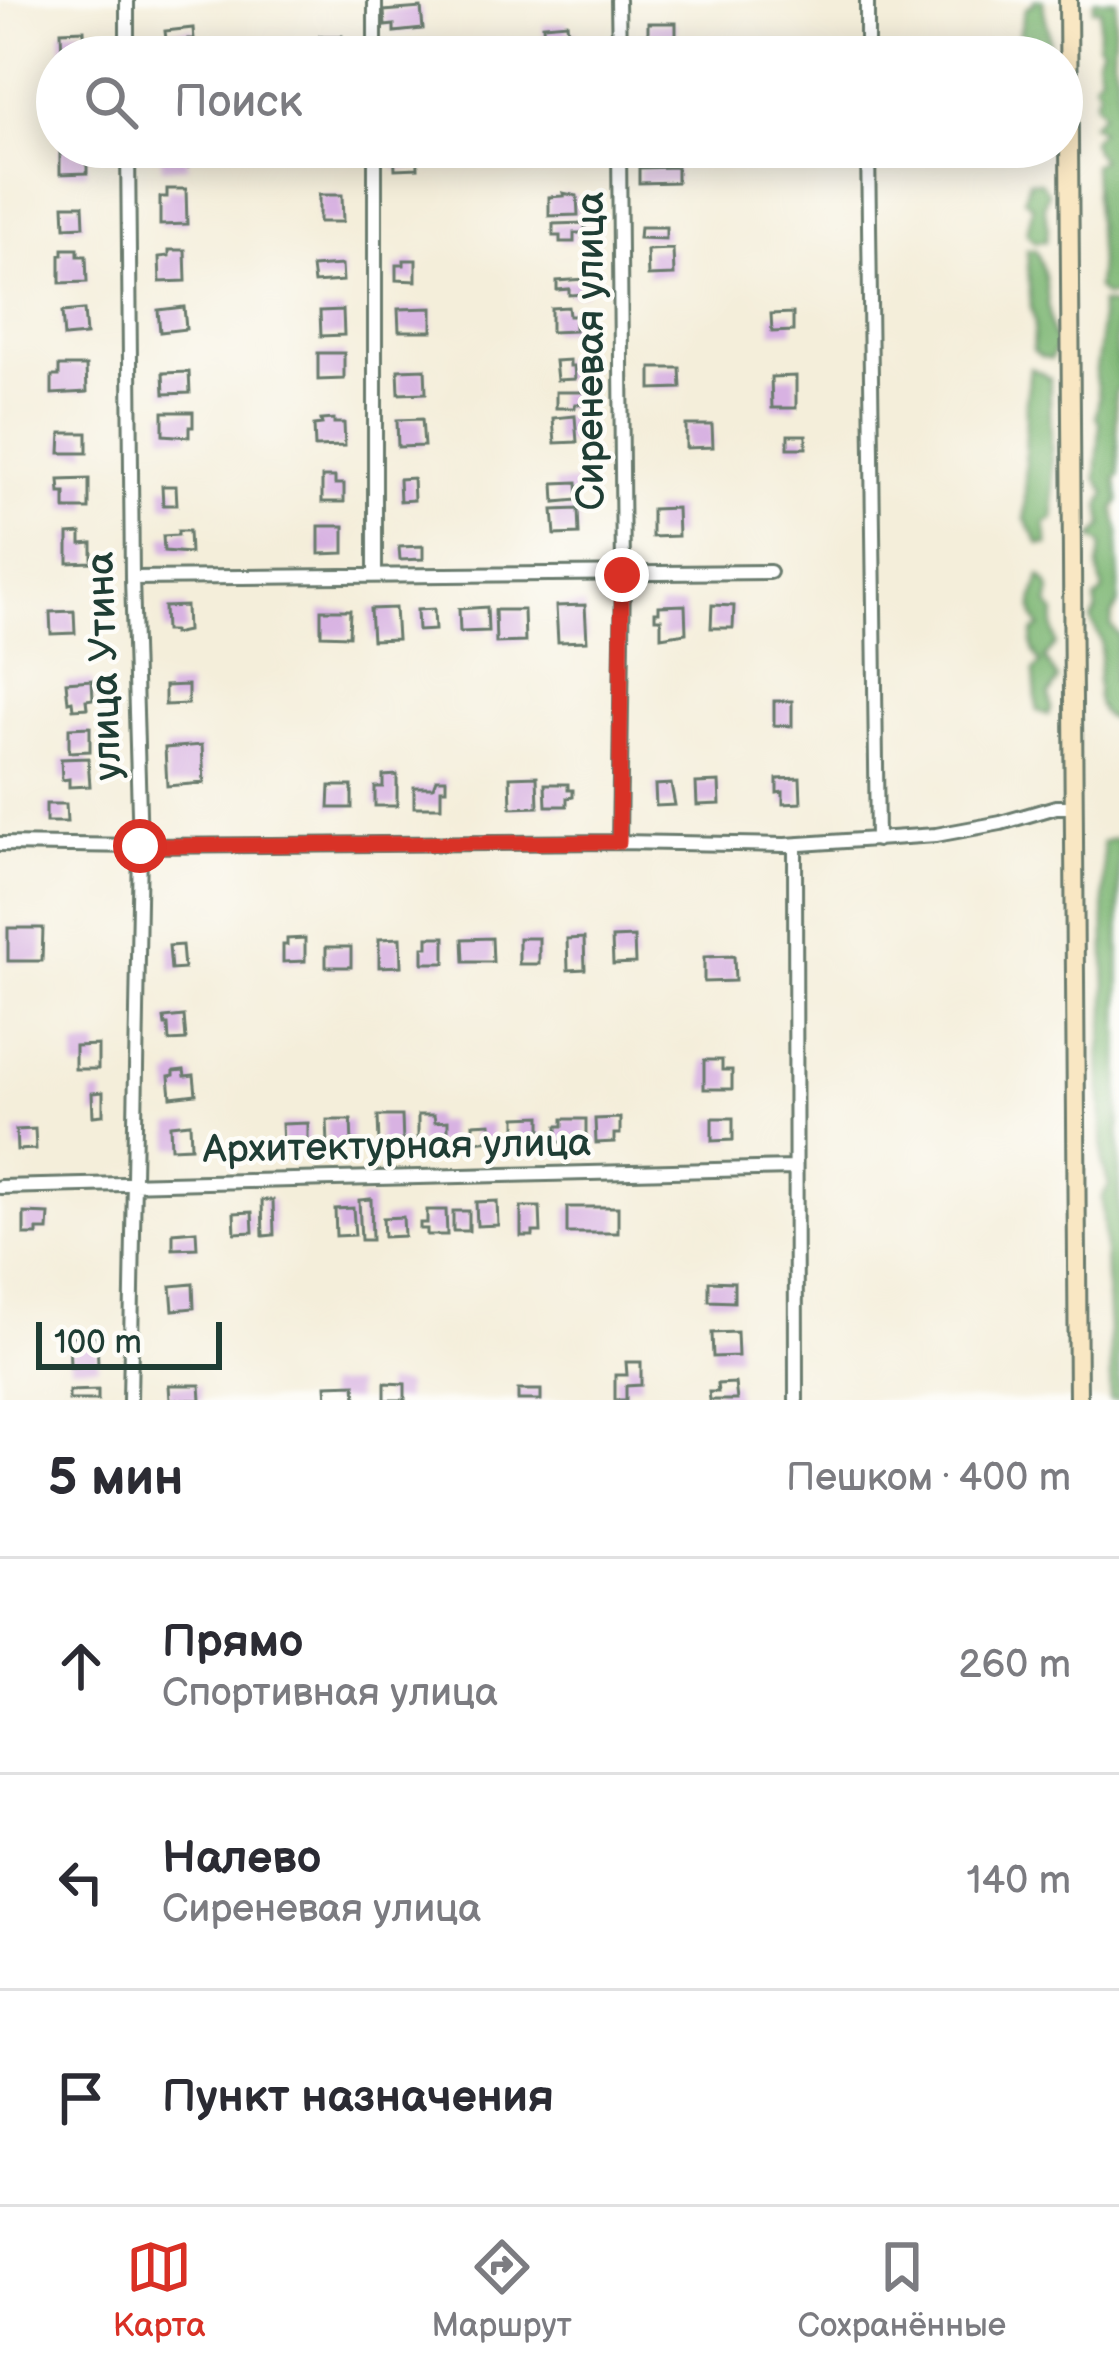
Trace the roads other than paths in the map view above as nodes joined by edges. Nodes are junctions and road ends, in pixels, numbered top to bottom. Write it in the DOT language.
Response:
graph roads {
  1 [pos="127,0"];
  2 [pos="375,0"];
  3 [pos="618,0"];
  4 [pos="867,0"];
  5 [pos="1068,0"];
  6 [pos="127,36"];
  7 [pos="375,36"];
  8 [pos="619,36"];
  9 [pos="867,36"];
  10 [pos="1068,36"];
  11 [pos="128,168"];
  12 [pos="375,168"];
  13 [pos="619,168"];
  14 [pos="868,168"];
  15 [pos="1069,168"];
  16 [pos="770,572"];
  17 [pos="375,575"];
  18 [pos="622,575"];
  19 [pos="131,578"];
  20 [pos="1073,807"];
  21 [pos="877,840"];
  22 [pos="619,842"];
  23 [pos="0,844"];
  24 [pos="795,844"];
  25 [pos="140,846"];
  26 [pos="795,1168"];
  27 [pos="134,1184"];
  28 [pos="0,1187"];
  29 [pos="130,1400"];
  30 [pos="796,1400"];
  31 [pos="1078,1400"];
  1 -- 6 [label="street"];
  2 -- 7 [label="street"];
  3 -- 8 [label="street"];
  4 -- 9 [label="street"];
  5 -- 10 [label="main road"];
  11 -- 19 [label="street, улица Утина"];
  12 -- 17 [label="street"];
  13 -- 18 [label="street, Сиреневая улица"];
  14 -- 21 [label="street"];
  15 -- 20 [label="main road"];
  16 -- 18 [label="street"];
  17 -- 18 [label="street"];
  17 -- 19 [label="street"];
  18 -- 22 [label="street, Сиреневая улица"];
  19 -- 25 [label="street, улица Утина"];
  20 -- 21 [label="street"];
  20 -- 31 [label="main road"];
  21 -- 24 [label="street"];
  22 -- 24 [label="street"];
  22 -- 25 [label="street"];
  23 -- 25 [label="street"];
  24 -- 26 [label="street"];
  25 -- 27 [label="street, улица Утина"];
  26 -- 27 [label="street, Архитектурная улица"];
  26 -- 30 [label="street"];
  27 -- 28 [label="street, Архитектурная улица"];
  27 -- 29 [label="street, улица Утина"];
}
